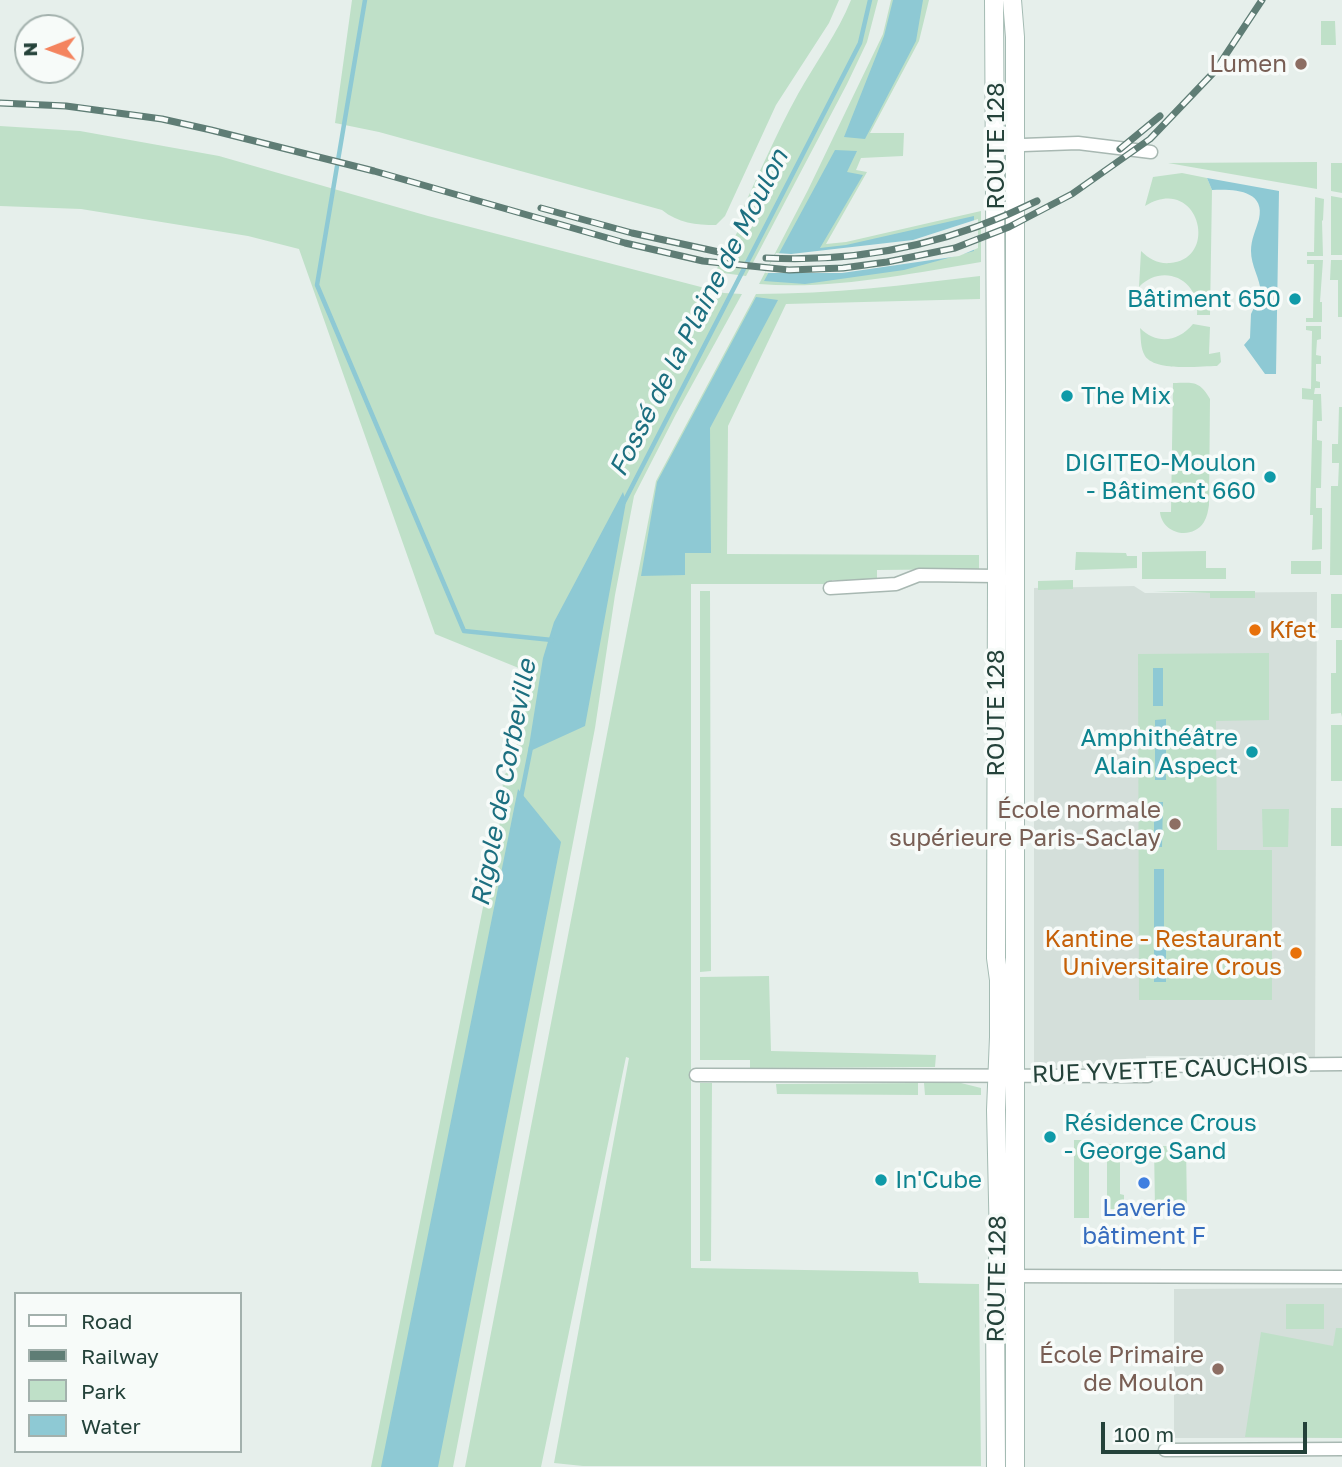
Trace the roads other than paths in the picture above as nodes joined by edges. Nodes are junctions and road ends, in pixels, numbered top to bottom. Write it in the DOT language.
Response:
graph roads {
  1 [pos="995,0"];
  2 [pos="1012,0"];
  3 [pos="995,146"];
  4 [pos="1015,146"];
  5 [pos="1151,152"];
  6 [pos="997,576"];
  7 [pos="831,588"];
  8 [pos="1342,1064"];
  9 [pos="696,1075"];
  10 [pos="1006,1076"];
  11 [pos="997,1276"];
  12 [pos="1015,1276"];
  13 [pos="1342,1277"];
  14 [pos="1165,1450"];
  15 [pos="1342,1450"];
  16 [pos="996,1467"];
  17 [pos="1015,1467"];
  1 -- 3 [label="main road, ROUTE 128"];
  2 -- 4 [label="main road, ROUTE 128"];
  3 -- 4 [label="street"];
  3 -- 6 [label="main road, ROUTE 128"];
  4 -- 5 [label="street"];
  4 -- 10 [label="main road, ROUTE 128"];
  6 -- 7 [label="street"];
  6 -- 10 [label="main road, ROUTE 128"];
  8 -- 10 [label="street, RUE YVETTE CAUCHOIS"];
  9 -- 10 [label="street"];
  10 -- 11 [label="main road, ROUTE 128"];
  10 -- 12 [label="main road, ROUTE 128"];
  11 -- 12 [label="street"];
  11 -- 16 [label="main road, ROUTE 128"];
  12 -- 13 [label="street"];
  12 -- 17 [label="main road, ROUTE 128"];
  14 -- 15 [label="street"];
}
